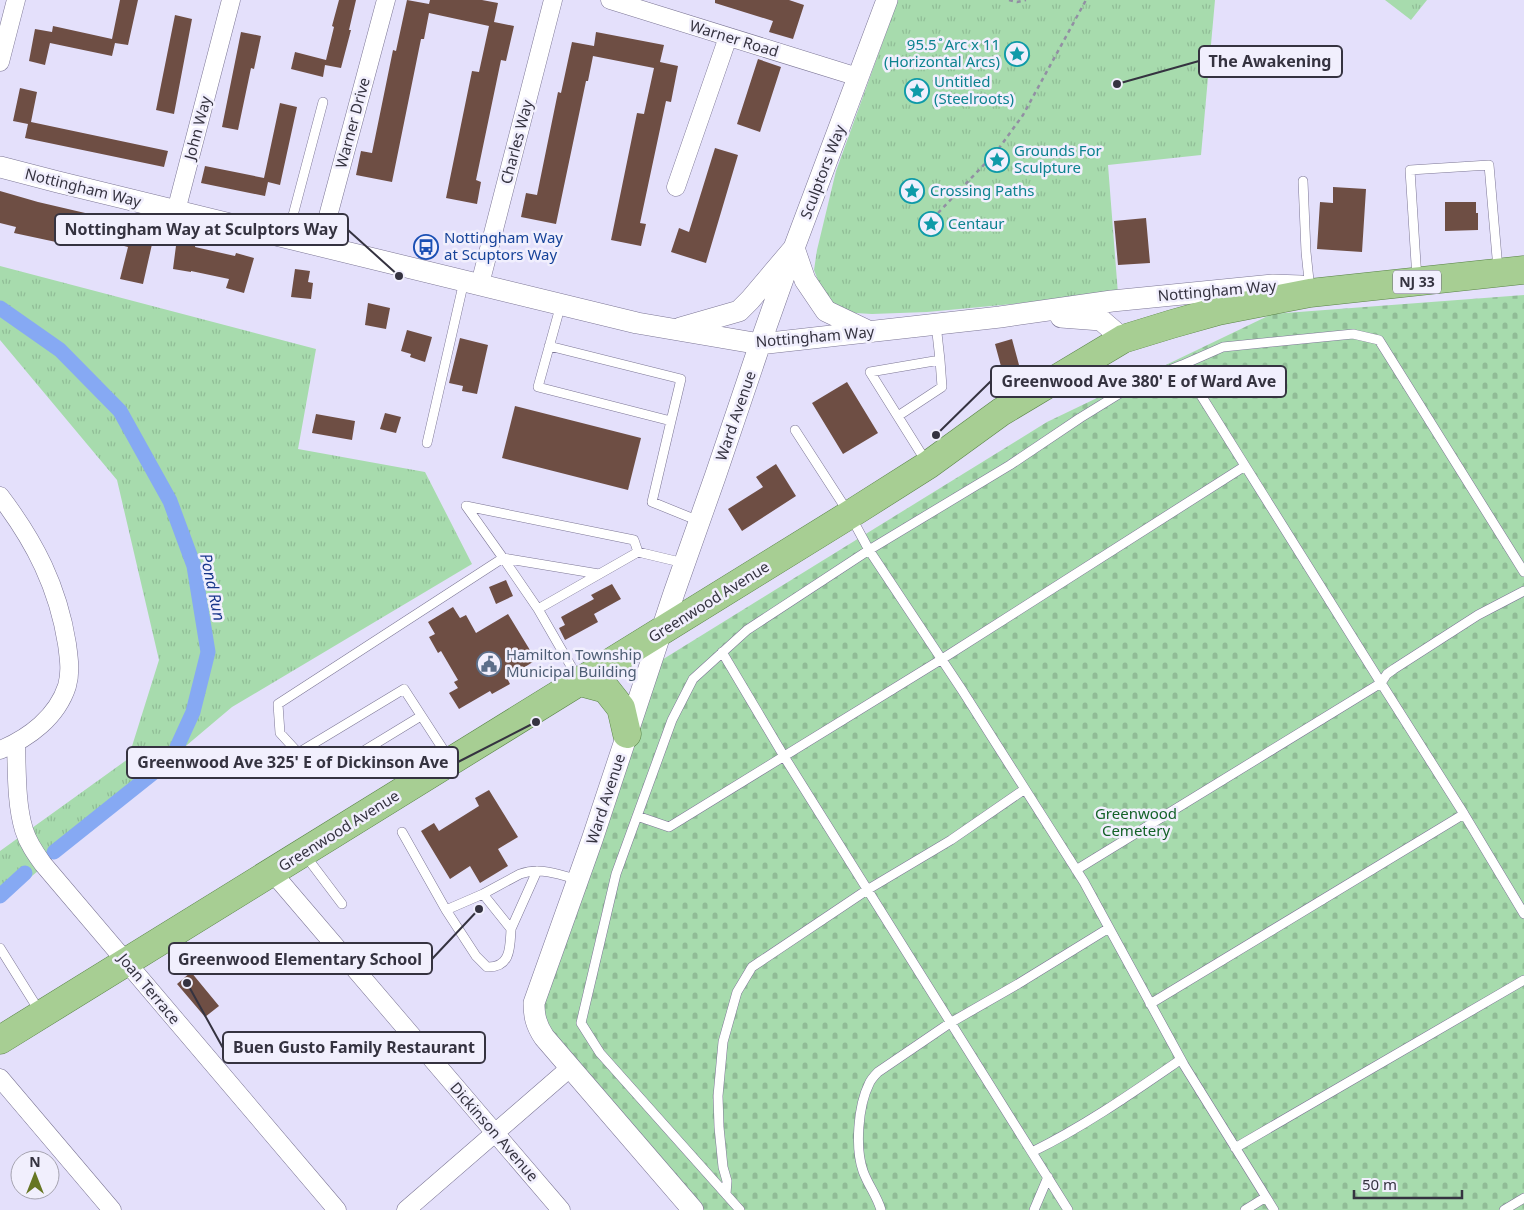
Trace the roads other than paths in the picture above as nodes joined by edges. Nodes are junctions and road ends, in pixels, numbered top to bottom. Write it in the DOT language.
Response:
graph roads {
  1 [pos="16,0"];
  2 [pos="231,0"];
  3 [pos="386,0"];
  4 [pos="554,0"];
  5 [pos="610,0"];
  6 [pos="887,0"];
  7 [pos="728,37"];
  8 [pos="0,62"];
  9 [pos="858,77"];
  10 [pos="323,102"];
  11 [pos="0,167"];
  12 [pos="1303,181"];
  13 [pos="676,187"];
  14 [pos="176,211"];
  15 [pos="287,238"];
  16 [pos="320,246"];
  17 [pos="794,248"];
  18 [pos="1511,272"];
  19 [pos="1417,282"];
  20 [pos="472,283"];
  21 [pos="1310,292"];
  22 [pos="561,304"];
  23 [pos="1000,317"];
  24 [pos="936,324"];
  25 [pos="676,330"];
  26 [pos="870,332"];
  27 [pos="1123,340"];
  28 [pos="760,344"];
  29 [pos="549,346"];
  30 [pos="940,360"];
  31 [pos="1182,365"];
  32 [pos="898,416"];
  33 [pos="671,421"];
  34 [pos="795,430"];
  35 [pos="427,443"];
  36 [pos="928,465"];
  37 [pos="1245,466"];
  38 [pos="0,496"];
  39 [pos="850,515"];
  40 [pos="700,521"];
  41 [pos="870,550"];
  42 [pos="638,552"];
  43 [pos="503,558"];
  44 [pos="685,563"];
  45 [pos="1524,572"];
  46 [pos="599,574"];
  47 [pos="1524,591"];
  48 [pos="538,609"];
  49 [pos="661,632"];
  50 [pos="722,652"];
  51 [pos="942,659"];
  52 [pos="580,682"];
  53 [pos="1381,683"];
  54 [pos="421,716"];
  55 [pos="628,734"];
  56 [pos="8,747"];
  57 [pos="298,753"];
  58 [pos="784,757"];
  59 [pos="452,761"];
  60 [pos="1025,789"];
  61 [pos="1464,814"];
  62 [pos="637,816"];
  63 [pos="402,832"];
  64 [pos="303,853"];
  65 [pos="536,870"];
  66 [pos="1076,870"];
  67 [pos="272,872"];
  68 [pos="578,880"];
  69 [pos="867,890"];
  70 [pos="483,894"];
  71 [pos="342,904"];
  72 [pos="446,910"];
  73 [pos="1524,914"];
  74 [pos="1109,928"];
  75 [pos="511,929"];
  76 [pos="0,948"];
  77 [pos="126,962"];
  78 [pos="1524,980"];
  79 [pos="1150,1004"];
  80 [pos="41,1015"];
  81 [pos="950,1023"];
  82 [pos="0,1040"];
  83 [pos="1180,1060"];
  84 [pos="571,1067"];
  85 [pos="0,1078"];
  86 [pos="495,1133"];
  87 [pos="1235,1148"];
  88 [pos="1032,1152"];
  89 [pos="1048,1177"];
  90 [pos="726,1194"];
  91 [pos="1266,1197"];
  92 [pos="1524,1198"];
  93 [pos="112,1210"];
  94 [pos="337,1210"];
  95 [pos="406,1210"];
  96 [pos="561,1210"];
  97 [pos="693,1210"];
  98 [pos="740,1210"];
  99 [pos="881,1210"];
  100 [pos="1034,1210"];
  101 [pos="1068,1210"];
  102 [pos="1245,1210"];
  103 [pos="1274,1210"];
  104 [pos="1504,1210"];
  1 -- 8 [label="street"];
  2 -- 14 [label="street, John Way"];
  3 -- 16 [label="street, Warner Drive"];
  4 -- 20 [label="street, Charles Way"];
  5 -- 7 [label="street, Warner Road"];
  6 -- 9 [label="street, Sculptors Way"];
  7 -- 9 [label="street, Warner Road"];
  7 -- 13 [label="street"];
  9 -- 17 [label="street, Sculptors Way"];
  10 -- 15 [label="lane"];
  11 -- 14 [label="street, Nottingham Way"];
  12 -- 21 [label="lane"];
  14 -- 15 [label="street, Nottingham Way"];
  15 -- 16 [label="street, Nottingham Way"];
  16 -- 20 [label="street, Nottingham Way"];
  17 -- 25 [label="street"];
  17 -- 26 [label="street"];
  17 -- 28 [label="street, Sculptors Way"];
  18 -- 19 [label="main road, Nottingham Way / NJ 33"];
  18 -- 19 [label="lane"];
  19 -- 21 [label="main road, Nottingham Way / NJ 33"];
  20 -- 22 [label="street, Nottingham Way"];
  20 -- 35 [label="lane"];
  21 -- 23 [label="street, Nottingham Way"];
  21 -- 27 [label="main road, Greenwood Avenue / NJ 33"];
  22 -- 25 [label="street, Nottingham Way"];
  22 -- 29 [label="lane"];
  23 -- 24 [label="street, Nottingham Way"];
  23 -- 27 [label="street"];
  24 -- 26 [label="street, Nottingham Way"];
  24 -- 30 [label="lane"];
  25 -- 28 [label="street, Nottingham Way"];
  26 -- 28 [label="street, Nottingham Way"];
  27 -- 36 [label="main road, Greenwood Avenue / NJ 33"];
  28 -- 40 [label="street, Ward Avenue"];
  29 -- 33 [label="lane"];
  29 -- 33 [label="lane"];
  30 -- 32 [label="lane"];
  30 -- 32 [label="lane"];
  31 -- 37 [label="lane"];
  31 -- 41 [label="lane"];
  31 -- 45 [label="lane"];
  32 -- 36 [label="lane"];
  33 -- 40 [label="lane"];
  34 -- 39 [label="lane"];
  36 -- 39 [label="main road, Greenwood Avenue / NJ 33"];
  37 -- 51 [label="lane"];
  37 -- 53 [label="lane"];
  38 -- 56 [label="street"];
  39 -- 41 [label="lane"];
  39 -- 49 [label="main road, Greenwood Avenue / NJ 33"];
  40 -- 44 [label="street, Ward Avenue"];
  41 -- 50 [label="lane"];
  41 -- 51 [label="lane"];
  42 -- 43 [label="lane"];
  42 -- 44 [label="lane"];
  42 -- 46 [label="lane"];
  43 -- 46 [label="lane"];
  43 -- 48 [label="lane"];
  43 -- 57 [label="lane"];
  44 -- 49 [label="street, Ward Avenue"];
  46 -- 48 [label="lane"];
  47 -- 53 [label="lane"];
  48 -- 52 [label="lane"];
  49 -- 52 [label="main road, Greenwood Avenue / NJ 33"];
  49 -- 55 [label="street, Ward Avenue"];
  50 -- 58 [label="lane"];
  50 -- 62 [label="lane"];
  51 -- 58 [label="lane"];
  51 -- 60 [label="lane"];
  52 -- 55 [label="main road"];
  52 -- 59 [label="main road, Greenwood Avenue / NJ 33"];
  53 -- 61 [label="lane"];
  53 -- 66 [label="lane"];
  54 -- 57 [label="lane"];
  54 -- 57 [label="lane"];
  54 -- 59 [label="lane"];
  55 -- 68 [label="street, Ward Avenue"];
  56 -- 77 [label="street, Joan Terrace"];
  58 -- 62 [label="lane"];
  58 -- 69 [label="lane"];
  59 -- 64 [label="main road, Greenwood Avenue / NJ 33"];
  60 -- 66 [label="lane"];
  60 -- 69 [label="lane"];
  61 -- 73 [label="lane"];
  61 -- 79 [label="lane"];
  62 -- 90 [label="lane"];
  63 -- 72 [label="lane"];
  64 -- 67 [label="main road, Greenwood Avenue / NJ 33"];
  64 -- 71 [label="lane"];
  65 -- 68 [label="lane"];
  65 -- 70 [label="lane"];
  65 -- 75 [label="lane"];
  66 -- 74 [label="lane"];
  67 -- 77 [label="main road, Greenwood Avenue / NJ 33"];
  67 -- 86 [label="street, Dickinson Avenue"];
  68 -- 84 [label="street, Ward Avenue"];
  69 -- 81 [label="lane"];
  69 -- 90 [label="lane"];
  70 -- 72 [label="lane"];
  70 -- 75 [label="lane"];
  72 -- 75 [label="lane"];
  74 -- 79 [label="lane"];
  74 -- 81 [label="lane"];
  76 -- 80 [label="lane"];
  77 -- 80 [label="main road, Greenwood Avenue / NJ 33"];
  77 -- 94 [label="street, Joan Terrace"];
  78 -- 87 [label="lane"];
  79 -- 83 [label="lane"];
  80 -- 82 [label="main road, Greenwood Avenue / NJ 33"];
  81 -- 88 [label="lane"];
  81 -- 99 [label="lane"];
  83 -- 87 [label="lane"];
  83 -- 88 [label="lane"];
  84 -- 86 [label="street"];
  84 -- 97 [label="street, Ward Avenue"];
  85 -- 93 [label="street"];
  86 -- 95 [label="street"];
  86 -- 96 [label="street, Dickinson Avenue"];
  87 -- 91 [label="lane"];
  88 -- 89 [label="lane"];
  89 -- 100 [label="lane"];
  89 -- 101 [label="lane"];
  90 -- 98 [label="lane"];
  91 -- 102 [label="lane"];
  91 -- 103 [label="lane"];
  92 -- 104 [label="lane"];
}
